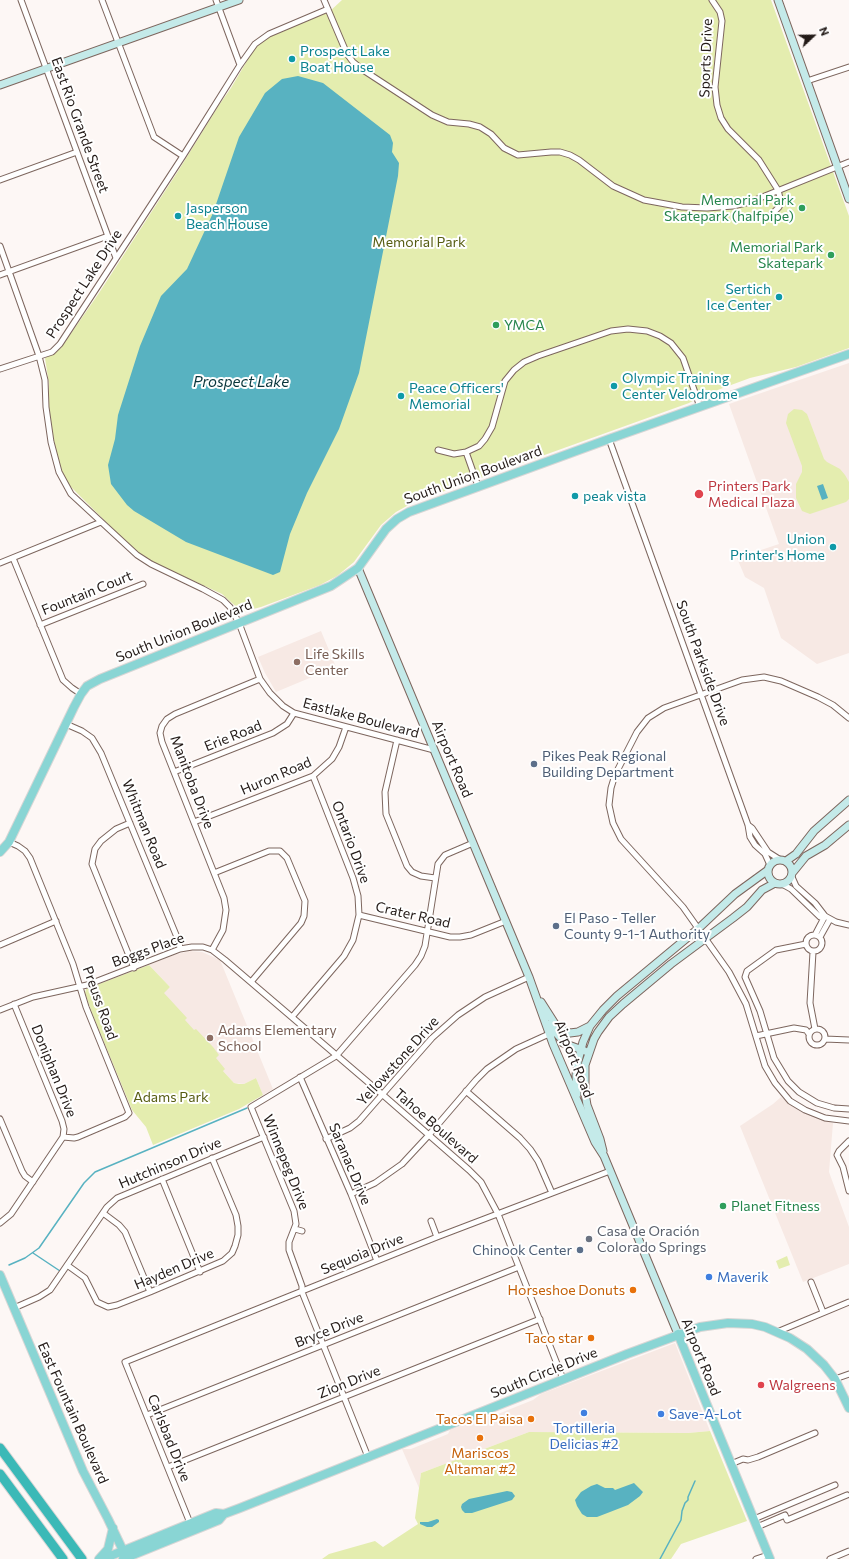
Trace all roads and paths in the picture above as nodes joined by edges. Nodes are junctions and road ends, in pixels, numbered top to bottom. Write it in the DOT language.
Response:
graph roads {
  1 [pos="21,0"];
  2 [pos="102,0"];
  3 [pos="239,0"];
  4 [pos="324,0"];
  5 [pos="712,0"];
  6 [pos="778,0"];
  7 [pos="217,4"];
  8 [pos="328,9"];
  9 [pos="118,42"];
  10 [pos="240,65"];
  11 [pos="849,66"];
  12 [pos="46,68"];
  13 [pos="807,81"];
  14 [pos="0,85"];
  15 [pos="77,152"];
  16 [pos="183,156"];
  17 [pos="849,162"];
  18 [pos="838,166"];
  19 [pos="0,180"];
  20 [pos="778,190"];
  21 [pos="849,199"];
  22 [pos="772,214"];
  23 [pos="108,236"];
  24 [pos="0,246"];
  25 [pos="116,258"];
  26 [pos="10,272"];
  27 [pos="0,275"];
  28 [pos="849,354"];
  29 [pos="39,356"];
  30 [pos="0,369"];
  31 [pos="700,407"];
  32 [pos="609,439"];
  33 [pos="438,450"];
  34 [pos="466,452"];
  35 [pos="478,486"];
  36 [pos="100,522"];
  37 [pos="0,557"];
  38 [pos="13,558"];
  39 [pos="1,563"];
  40 [pos="358,568"];
  41 [pos="143,584"];
  42 [pos="239,623"];
  43 [pos="40,624"];
  44 [pos="260,679"];
  45 [pos="81,694"];
  46 [pos="701,695"];
  47 [pos="294,713"];
  48 [pos="849,718"];
  49 [pos="66,724"];
  50 [pos="346,727"];
  51 [pos="398,740"];
  52 [pos="434,750"];
  53 [pos="174,772"];
  54 [pos="313,776"];
  55 [pos="849,800"];
  56 [pos="194,822"];
  57 [pos="130,823"];
  58 [pos="748,825"];
  59 [pos="849,826"];
  60 [pos="9,842"];
  61 [pos="473,843"];
  62 [pos="0,852"];
  63 [pos="782,860"];
  64 [pos="769,868"];
  65 [pos="214,873"];
  66 [pos="793,874"];
  67 [pos="435,878"];
  68 [pos="779,884"];
  69 [pos="359,915"];
  70 [pos="827,918"];
  71 [pos="56,921"];
  72 [pos="506,921"];
  73 [pos="849,925"];
  74 [pos="699,928"];
  75 [pos="427,932"];
  76 [pos="818,936"];
  77 [pos="706,938"];
  78 [pos="806,944"];
  79 [pos="0,945"];
  80 [pos="180,949"];
  81 [pos="212,950"];
  82 [pos="813,952"];
  83 [pos="134,968"];
  84 [pos="529,977"];
  85 [pos="251,982"];
  86 [pos="81,987"];
  87 [pos="534,990"];
  88 [pos="14,1004"];
  89 [pos="544,1006"];
  90 [pos="0,1010"];
  91 [pos="292,1017"];
  92 [pos="590,1026"];
  93 [pos="815,1029"];
  94 [pos="768,1033"];
  95 [pos="809,1034"];
  96 [pos="550,1036"];
  97 [pos="756,1036"];
  98 [pos="825,1039"];
  99 [pos="849,1040"];
  100 [pos="566,1044"];
  101 [pos="580,1049"];
  102 [pos="589,1052"];
  103 [pos="336,1056"];
  104 [pos="300,1077"];
  105 [pos="466,1091"];
  106 [pos="382,1095"];
  107 [pos="579,1106"];
  108 [pos="849,1109"];
  109 [pos="0,1120"];
  110 [pos="849,1121"];
  111 [pos="428,1136"];
  112 [pos="62,1137"];
  113 [pos="264,1137"];
  114 [pos="326,1138"];
  115 [pos="849,1141"];
  116 [pos="604,1156"];
  117 [pos="212,1158"];
  118 [pos="610,1171"];
  119 [pos="162,1180"];
  120 [pos="33,1182"];
  121 [pos="849,1191"];
  122 [pos="552,1193"];
  123 [pos="350,1194"];
  124 [pos="103,1213"];
  125 [pos="498,1214"];
  126 [pos="431,1221"];
  127 [pos="0,1223"];
  128 [pos="295,1229"];
  129 [pos="302,1232"];
  130 [pos="437,1237"];
  131 [pos="232,1253"];
  132 [pos="237,1257"];
  133 [pos="377,1261"];
  134 [pos="67,1265"];
  135 [pos="519,1267"];
  136 [pos="200,1272"];
  137 [pos="0,1276"];
  138 [pos="811,1282"];
  139 [pos="150,1292"];
  140 [pos="302,1292"];
  141 [pos="849,1302"];
  142 [pos="103,1306"];
  143 [pos="14,1308"];
  144 [pos="100,1312"];
  145 [pos="823,1312"];
  146 [pos="540,1319"];
  147 [pos="776,1332"];
  148 [pos="678,1334"];
  149 [pos="324,1345"];
  150 [pos="125,1362"];
  151 [pos="849,1374"];
  152 [pos="563,1379"];
  153 [pos="835,1379"];
  154 [pos="345,1397"];
  155 [pos="849,1408"];
  156 [pos="147,1415"];
  157 [pos="815,1433"];
  158 [pos="0,1448"];
  159 [pos="368,1457"];
  160 [pos="731,1464"];
  161 [pos="168,1468"];
  162 [pos="0,1474"];
  163 [pos="835,1485"];
  164 [pos="847,1496"];
  165 [pos="224,1514"];
  166 [pos="190,1523"];
  167 [pos="755,1523"];
  168 [pos="113,1528"];
  169 [pos="849,1551"];
  170 [pos="125,1557"];
  171 [pos="769,1557"];
  172 [pos="62,1558"];
  173 [pos="82,1559"];
  174 [pos="99,1559"];
  175 [pos="103,1559"];
  176 [pos="756,1559"];
  177 [pos="830,1559"];
  1 -- 12 [label="street, East Rio Grande Street"];
  2 -- 9 [label="street"];
  3 -- 7 [label="main road"];
  4 -- 8 [label="street"];
  5 -- 20 [label="street, Sports Drive"];
  6 -- 13 [label="main road"];
  7 -- 9 [label="main road"];
  7 -- 10 [label="street"];
  8 -- 10 [label="street, Prospect Lake Drive"];
  8 -- 20 [label="street"];
  9 -- 12 [label="main road"];
  9 -- 16 [label="street"];
  10 -- 16 [label="street, Prospect Lake Drive"];
  11 -- 13 [label="street"];
  12 -- 14 [label="main road"];
  12 -- 15 [label="street, East Rio Grande Street"];
  13 -- 18 [label="main road"];
  15 -- 19 [label="street"];
  15 -- 23 [label="street, East Rio Grande Street"];
  16 -- 25 [label="street, Prospect Lake Drive"];
  17 -- 18 [label="street"];
  18 -- 20 [label="street"];
  18 -- 21 [label="main road"];
  20 -- 22 [label="street"];
  23 -- 25 [label="street, East Rio Grande Street"];
  23 -- 26 [label="street"];
  24 -- 26 [label="street"];
  25 -- 29 [label="street, Prospect Lake Drive"];
  26 -- 27 [label="street"];
  26 -- 29 [label="street"];
  28 -- 31 [label="main road, South Union Boulevard"];
  29 -- 30 [label="street, Prospect Lake Drive"];
  29 -- 36 [label="street"];
  31 -- 32 [label="main road, South Union Boulevard"];
  31 -- 34 [label="street"];
  32 -- 35 [label="main road, South Union Boulevard"];
  32 -- 46 [label="street, South Parkside Drive"];
  33 -- 34 [label="street"];
  34 -- 35 [label="street"];
  35 -- 40 [label="main road, South Union Boulevard"];
  36 -- 38 [label="street"];
  36 -- 42 [label="street"];
  37 -- 39 [label="street"];
  38 -- 39 [label="street"];
  38 -- 43 [label="street"];
  40 -- 42 [label="main road, South Union Boulevard"];
  40 -- 52 [label="main road, Airport Road"];
  41 -- 43 [label="street, Fountain Court"];
  42 -- 44 [label="street, Eastlake Boulevard"];
  42 -- 45 [label="main road, South Union Boulevard"];
  43 -- 45 [label="street"];
  44 -- 47 [label="street, Eastlake Boulevard"];
  44 -- 53 [label="street, Manitoba Drive"];
  45 -- 49 [label="main road, South Union Boulevard"];
  46 -- 48 [label="street"];
  46 -- 58 [label="street, South Parkside Drive"];
  46 -- 74 [label="street"];
  47 -- 50 [label="street, Eastlake Boulevard"];
  47 -- 53 [label="street, Erie Road"];
  49 -- 57 [label="street, Whitman Road"];
  49 -- 60 [label="main road, South Union Boulevard"];
  50 -- 51 [label="street, Eastlake Boulevard"];
  50 -- 54 [label="street, Huron Road"];
  51 -- 52 [label="street, Eastlake Boulevard"];
  51 -- 67 [label="street"];
  52 -- 61 [label="main road, Airport Road"];
  53 -- 56 [label="street, Manitoba Drive"];
  54 -- 56 [label="street, Huron Road"];
  54 -- 69 [label="street, Ontario Drive"];
  55 -- 63 [label="main road"];
  56 -- 65 [label="street, Manitoba Drive"];
  57 -- 80 [label="street, Whitman Road"];
  57 -- 83 [label="street"];
  58 -- 63 [label="street"];
  58 -- 64 [label="street, South Parkside Drive"];
  59 -- 66 [label="main road"];
  60 -- 62 [label="main road, South Union Boulevard"];
  60 -- 71 [label="street, Preuss Road"];
  61 -- 67 [label="street, Winnepeg Drive"];
  61 -- 72 [label="main road, Airport Road"];
  63 -- 64 [label="main road"];
  63 -- 66 [label="main road"];
  64 -- 68 [label="main road, South Parkside Drive"];
  64 -- 74 [label="main road"];
  65 -- 81 [label="street, Manitoba Drive"];
  65 -- 85 [label="street"];
  66 -- 68 [label="main road"];
  66 -- 70 [label="street"];
  67 -- 75 [label="street, Winnepeg Drive"];
  68 -- 70 [label="street, South Parkside Drive"];
  68 -- 77 [label="main road"];
  69 -- 75 [label="street, Crater Road"];
  69 -- 91 [label="street, Ontario Drive"];
  70 -- 73 [label="street, South Parkside Drive"];
  70 -- 76 [label="street"];
  71 -- 79 [label="street"];
  71 -- 86 [label="street, Preuss Road"];
  72 -- 75 [label="street, Crater Road"];
  72 -- 84 [label="main road, Airport Road"];
  74 -- 77 [label="street"];
  74 -- 92 [label="main road"];
  75 -- 103 [label="street, Winnepeg Drive"];
  76 -- 78 [label="street"];
  76 -- 82 [label="street"];
  77 -- 97 [label="street"];
  77 -- 102 [label="main road"];
  78 -- 82 [label="street"];
  78 -- 94 [label="street"];
  80 -- 81 [label="street, Boggs Place"];
  80 -- 83 [label="street, Boggs Place"];
  81 -- 85 [label="street, Tahoe Boulevard"];
  82 -- 93 [label="street"];
  83 -- 86 [label="street, Boggs Place"];
  84 -- 87 [label="main road, Airport Road"];
  84 -- 106 [label="street, Yellowstone Drive"];
  85 -- 91 [label="street, Tahoe Boulevard"];
  86 -- 88 [label="street, Boggs Place"];
  86 -- 112 [label="street, Preuss Road"];
  87 -- 89 [label="main road"];
  87 -- 96 [label="main road, Airport Road"];
  88 -- 90 [label="street, Boggs Place"];
  88 -- 112 [label="street, Doniphan Drive"];
  89 -- 92 [label="main road"];
  89 -- 100 [label="main road"];
  91 -- 103 [label="street, Tahoe Boulevard"];
  92 -- 101 [label="main road"];
  93 -- 95 [label="street"];
  93 -- 98 [label="street"];
  94 -- 95 [label="street"];
  94 -- 97 [label="street"];
  94 -- 108 [label="street"];
  95 -- 98 [label="street"];
  96 -- 100 [label="main road"];
  96 -- 105 [label="street"];
  96 -- 107 [label="main road, Airport Road"];
  97 -- 110 [label="street"];
  98 -- 99 [label="street"];
  100 -- 101 [label="main road"];
  101 -- 102 [label="main road"];
  101 -- 107 [label="main road"];
  102 -- 116 [label="main road"];
  103 -- 104 [label="street, Winnepeg Drive"];
  103 -- 106 [label="street, Tahoe Boulevard"];
  104 -- 113 [label="street, Winnepeg Drive"];
  104 -- 114 [label="street, Saranac Drive"];
  105 -- 111 [label="street"];
  105 -- 122 [label="street"];
  106 -- 111 [label="street, Tahoe Boulevard"];
  106 -- 114 [label="street, Yellowstone Drive"];
  107 -- 116 [label="main road, Airport Road"];
  109 -- 120 [label="street"];
  111 -- 123 [label="street"];
  111 -- 125 [label="street, Tahoe Boulevard"];
  112 -- 120 [label="street, Doniphan Drive"];
  113 -- 117 [label="street, Hutchinson Drive"];
  113 -- 128 [label="street, Winnepeg Drive"];
  114 -- 123 [label="street, Saranac Drive"];
  115 -- 121 [label="street"];
  116 -- 118 [label="main road, Airport Road"];
  117 -- 119 [label="street, Hutchinson Drive"];
  117 -- 131 [label="street, Hayden Drive"];
  118 -- 122 [label="street, Sequoia Drive"];
  118 -- 148 [label="main road, Airport Road"];
  119 -- 124 [label="street, Hutchinson Drive"];
  119 -- 136 [label="street"];
  120 -- 127 [label="street, Doniphan Drive"];
  122 -- 125 [label="street, Sequoia Drive"];
  123 -- 133 [label="street, Saranac Drive"];
  124 -- 134 [label="street, Hutchinson Drive"];
  124 -- 139 [label="street"];
  125 -- 130 [label="street, Sequoia Drive"];
  125 -- 135 [label="street, Tahoe Boulevard"];
  126 -- 130 [label="street"];
  128 -- 129 [label="street"];
  128 -- 140 [label="street, Winnepeg Drive"];
  130 -- 133 [label="street, Sequoia Drive"];
  131 -- 132 [label="street"];
  131 -- 136 [label="street, Hayden Drive"];
  133 -- 140 [label="street, Sequoia Drive"];
  134 -- 142 [label="street"];
  134 -- 143 [label="street, Hutchinson Drive"];
  135 -- 146 [label="street, Tahoe Boulevard"];
  135 -- 149 [label="street, Bryce Drive"];
  136 -- 139 [label="street, Hayden Drive"];
  137 -- 143 [label="main road, East Fountain Boulevard"];
  138 -- 145 [label="street"];
  139 -- 142 [label="street, Hayden Drive"];
  140 -- 149 [label="street, Winnepeg Drive"];
  140 -- 150 [label="street, Sequoia Drive"];
  141 -- 145 [label="street"];
  142 -- 144 [label="street"];
  143 -- 168 [label="main road, East Fountain Boulevard"];
  145 -- 147 [label="street"];
  146 -- 152 [label="street, Tahoe Boulevard"];
  146 -- 154 [label="street, Zion Drive"];
  147 -- 148 [label="main road, South Circle Drive"];
  147 -- 153 [label="main road, South Circle Drive"];
  148 -- 152 [label="main road, South Circle Drive"];
  148 -- 160 [label="main road, Airport Road"];
  149 -- 154 [label="street, Winnepeg Drive"];
  149 -- 156 [label="street, Bryce Drive"];
  150 -- 156 [label="street, Carlsbad Drive"];
  151 -- 153 [label="street"];
  152 -- 159 [label="main road, South Circle Drive"];
  153 -- 155 [label="main road, South Circle Drive"];
  154 -- 159 [label="street, Winnepeg Drive"];
  154 -- 161 [label="street, Zion Drive"];
  156 -- 161 [label="street, Carlsbad Drive"];
  157 -- 160 [label="street"];
  158 -- 173 [label="highway"];
  159 -- 165 [label="main road, South Circle Drive"];
  160 -- 167 [label="main road, Airport Road"];
  161 -- 166 [label="street, Carlsbad Drive"];
  162 -- 172 [label="highway"];
  163 -- 167 [label="street"];
  164 -- 167 [label="street"];
  165 -- 166 [label="main road, South Circle Drive"];
  165 -- 170 [label="main road, South Circle Drive"];
  166 -- 170 [label="main road, South Circle Drive"];
  167 -- 171 [label="main road, Airport Road"];
  168 -- 170 [label="main road, East Fountain Boulevard"];
  168 -- 174 [label="main road"];
  169 -- 177 [label="street"];
  170 -- 175 [label="main road"];
  171 -- 176 [label="street"];
}
